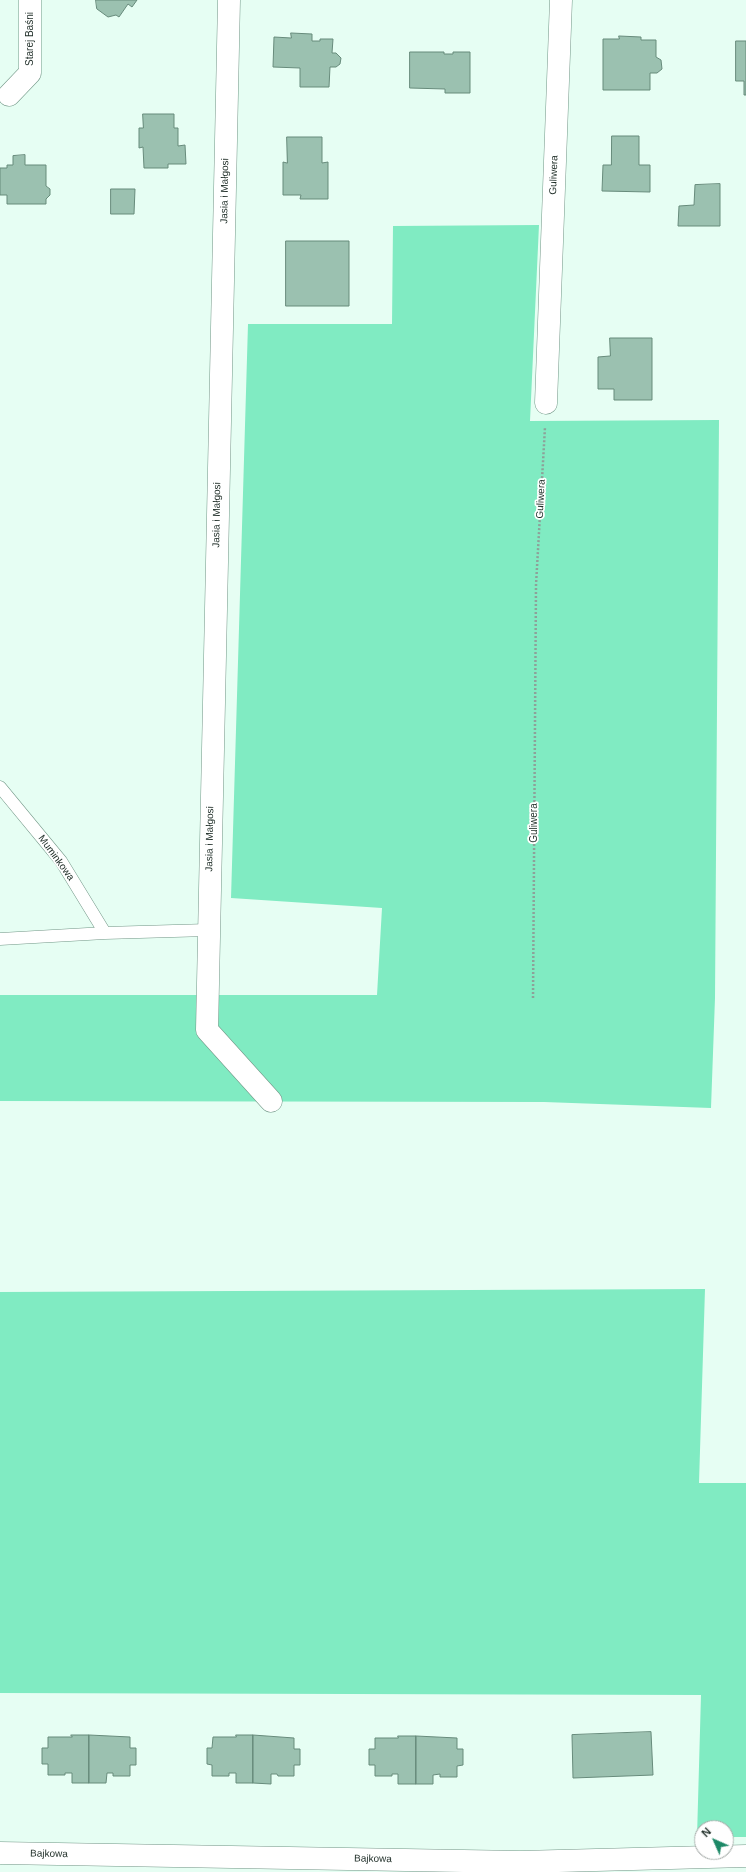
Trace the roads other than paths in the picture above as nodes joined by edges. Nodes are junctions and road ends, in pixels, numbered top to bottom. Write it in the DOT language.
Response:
graph roads {
  1 [pos="30,0"];
  2 [pos="229,0"];
  3 [pos="561,0"];
  4 [pos="9,95"];
  5 [pos="546,403"];
  6 [pos="0,788"];
  7 [pos="208,930"];
  8 [pos="105,933"];
  9 [pos="0,939"];
  10 [pos="272,1101"];
  11 [pos="0,1853"];
  12 [pos="746,1856"];
  1 -- 4 [label="street, Starej Baśni"];
  2 -- 7 [label="street, Jasia i Małgosi"];
  3 -- 5 [label="street, Guliwera"];
  6 -- 8 [label="lane, Muminkowa"];
  7 -- 8 [label="lane"];
  7 -- 10 [label="street, Jasia i Małgosi"];
  8 -- 9 [label="lane"];
  11 -- 12 [label="street, Bajkowa"];
}
